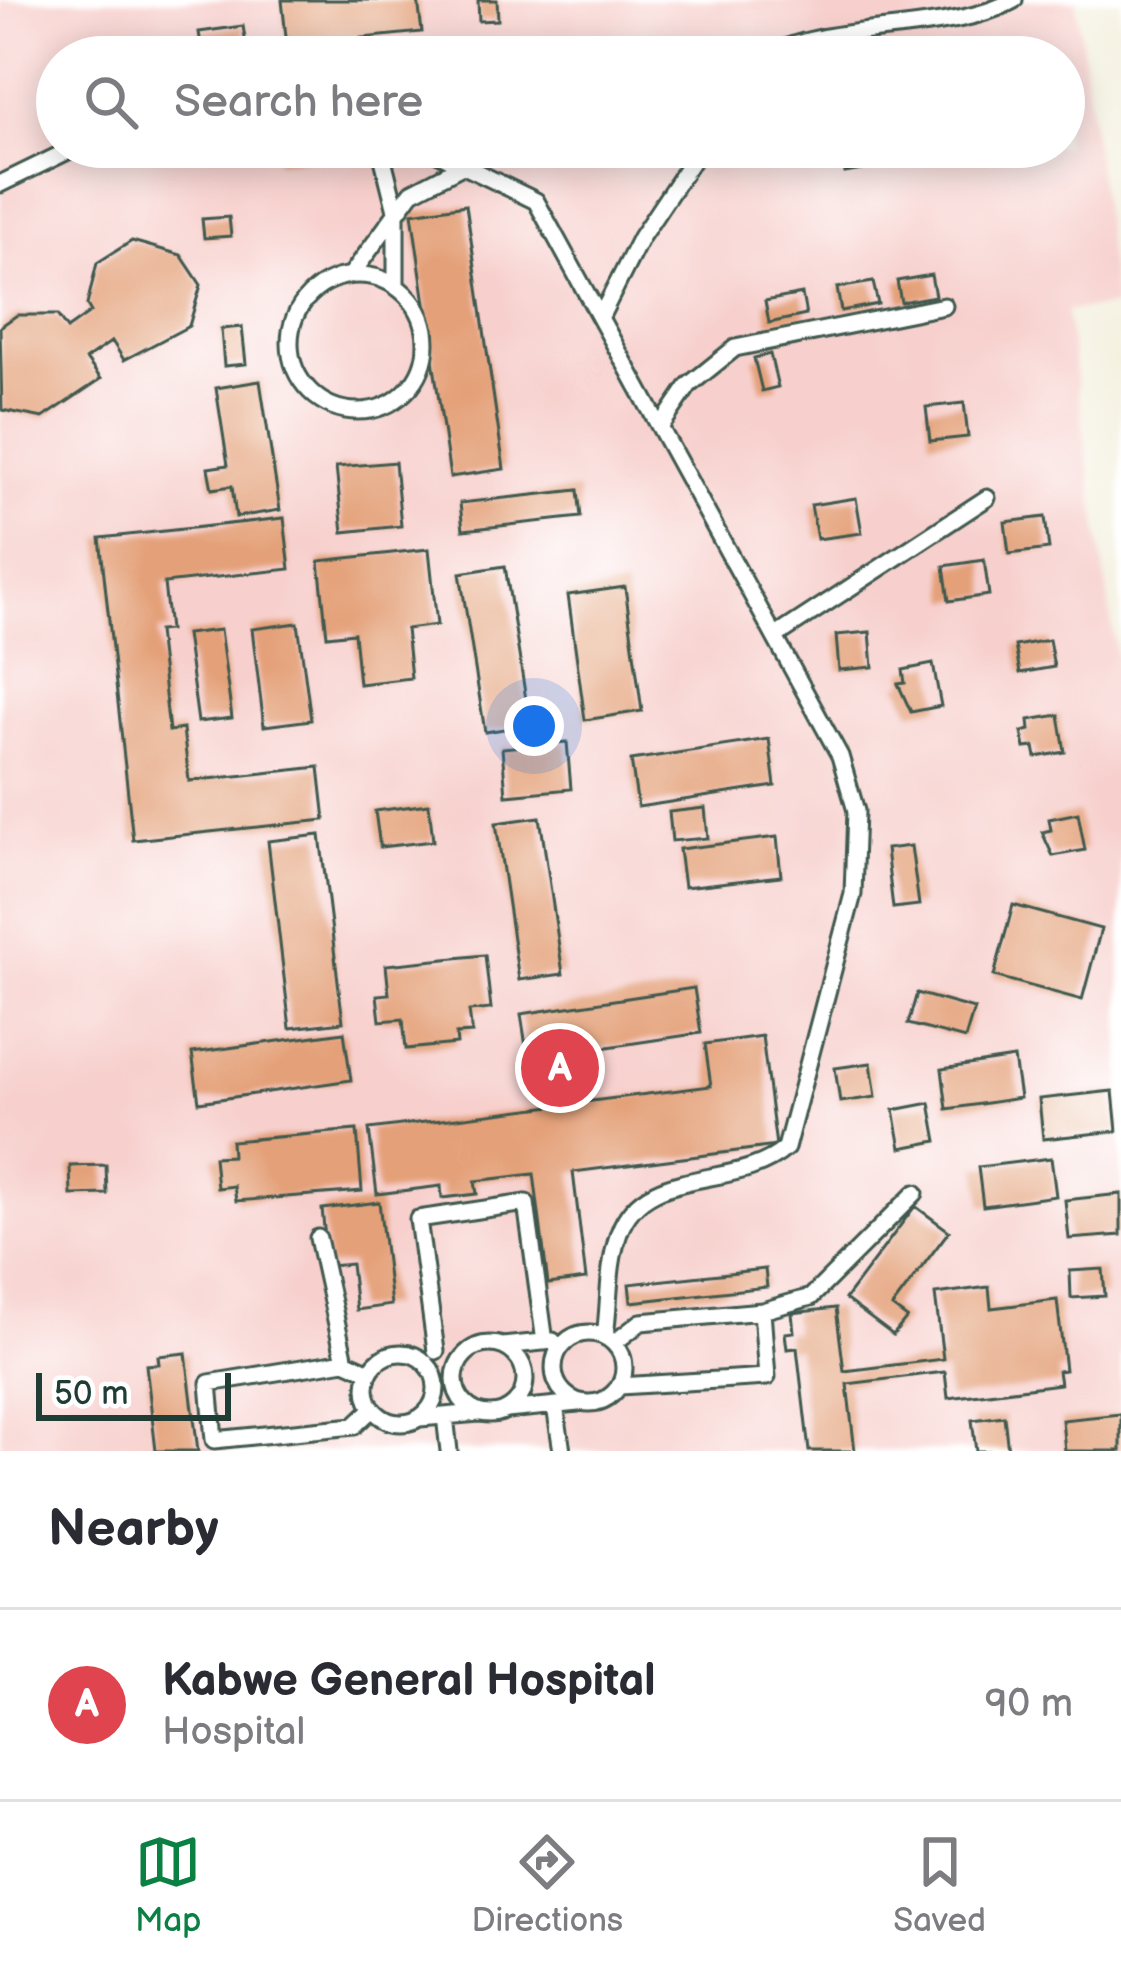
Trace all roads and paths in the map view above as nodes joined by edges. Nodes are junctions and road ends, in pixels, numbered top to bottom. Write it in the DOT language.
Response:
graph roads {
  1 [pos="1014,0"];
  2 [pos="847,36"];
  3 [pos="36,166"];
  4 [pos="385,168"];
  5 [pos="458,168"];
  6 [pos="470,168"];
  7 [pos="687,168"];
  8 [pos="0,184"];
  9 [pos="396,211"];
  10 [pos="351,275"];
  11 [pos="396,286"];
  12 [pos="944,306"];
  13 [pos="601,316"];
  14 [pos="662,426"];
  15 [pos="987,498"];
  16 [pos="776,636"];
  17 [pos="915,1193"];
  18 [pos="318,1238"];
  19 [pos="762,1311"];
  20 [pos="568,1340"];
  21 [pos="610,1340"];
  22 [pos="545,1342"];
  23 [pos="502,1346"];
  24 [pos="472,1348"];
  25 [pos="436,1351"];
  26 [pos="410,1354"];
  27 [pos="345,1361"];
  28 [pos="370,1372"];
  29 [pos="620,1386"];
  30 [pos="581,1403"];
  31 [pos="555,1406"];
  32 [pos="372,1408"];
  33 [pos="507,1410"];
  34 [pos="478,1413"];
  35 [pos="445,1416"];
  36 [pos="420,1418"];
  37 [pos="449,1451"];
  38 [pos="562,1451"];
  1 -- 2 [label="lane"];
  3 -- 8 [label="lane"];
  4 -- 9 [label="lane"];
  5 -- 9 [label="lane"];
  6 -- 13 [label="lane"];
  7 -- 13 [label="lane"];
  9 -- 10 [label="lane"];
  9 -- 11 [label="lane"];
  10 -- 11 [label="lane"];
  10 -- 11 [label="lane"];
  12 -- 14 [label="lane"];
  13 -- 14 [label="lane"];
  14 -- 16 [label="lane"];
  15 -- 16 [label="lane"];
  16 -- 21 [label="lane"];
  17 -- 19 [label="lane"];
  18 -- 27 [label="lane"];
  19 -- 21 [label="lane"];
  19 -- 29 [label="lane"];
  20 -- 21 [label="lane"];
  20 -- 22 [label="lane"];
  20 -- 30 [label="lane"];
  21 -- 29 [label="lane"];
  22 -- 23 [label="lane"];
  22 -- 25 [label="lane"];
  23 -- 24 [label="lane"];
  23 -- 33 [label="lane"];
  24 -- 25 [label="lane"];
  24 -- 34 [label="lane"];
  25 -- 26 [label="lane"];
  26 -- 28 [label="lane"];
  26 -- 36 [label="lane"];
  27 -- 28 [label="lane"];
  27 -- 32 [label="lane"];
  28 -- 32 [label="lane"];
  29 -- 30 [label="lane"];
  30 -- 31 [label="lane"];
  31 -- 33 [label="lane"];
  31 -- 38 [label="lane"];
  32 -- 36 [label="lane"];
  33 -- 34 [label="lane"];
  34 -- 35 [label="lane"];
  35 -- 36 [label="lane"];
  35 -- 37 [label="lane"];
}
